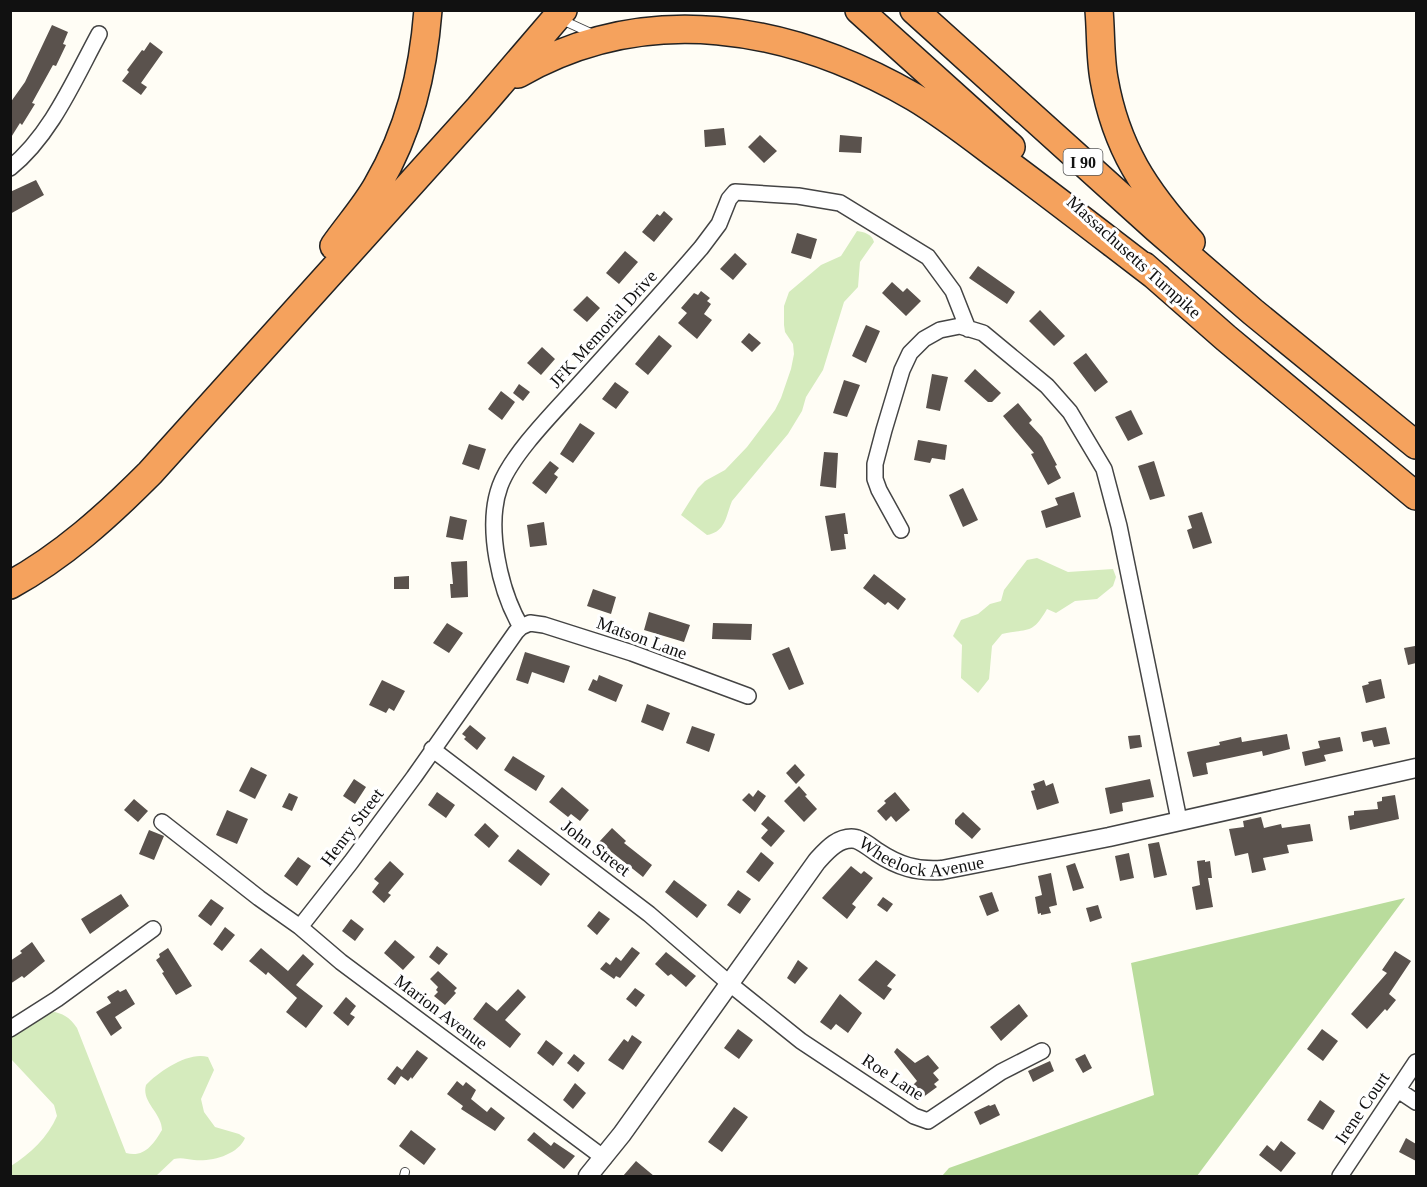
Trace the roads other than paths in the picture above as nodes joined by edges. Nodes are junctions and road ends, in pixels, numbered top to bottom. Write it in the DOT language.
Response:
graph roads {
  1 [pos="428,10"];
  2 [pos="859,10"];
  3 [pos="914,10"];
  4 [pos="1100,10"];
  5 [pos="553,12"];
  6 [pos="99,34"];
  7 [pos="595,34"];
  8 [pos="479,108"];
  9 [pos="10,168"];
  10 [pos="334,246"];
  11 [pos="1158,278"];
  12 [pos="1253,312"];
  13 [pos="968,329"];
  14 [pos="1416,446"];
  15 [pos="1416,496"];
  16 [pos="901,530"];
  17 [pos="10,570"];
  18 [pos="10,585"];
  19 [pos="521,627"];
  20 [pos="748,696"];
  21 [pos="432,749"];
  22 [pos="1416,768"];
  23 [pos="1179,820"];
  24 [pos="162,822"];
  25 [pos="300,927"];
  26 [pos="153,929"];
  27 [pos="730,984"];
  28 [pos="10,1029"];
  29 [pos="1042,1051"];
  30 [pos="1416,1062"];
  31 [pos="1398,1090"];
  32 [pos="1416,1102"];
  33 [pos="604,1158"];
  34 [pos="588,1176"];
  35 [pos="1340,1176"];
  1 -- 10 [label="highway"];
  2 -- 11 [label="highway, Massachusetts Turnpike / I 90"];
  3 -- 12 [label="highway, Massachusetts Turnpike / I 90"];
  4 -- 12 [label="highway"];
  5 -- 7 [label="lane"];
  5 -- 8 [label="highway"];
  5 -- 10 [label="highway"];
  6 -- 9 [label="street"];
  7 -- 8 [label="highway"];
  7 -- 11 [label="highway"];
  8 -- 18 [label="highway"];
  10 -- 17 [label="highway"];
  11 -- 15 [label="highway, Massachusetts Turnpike / I 90"];
  12 -- 14 [label="highway, Massachusetts Turnpike / I 90"];
  13 -- 16 [label="street"];
  13 -- 19 [label="street, JFK Memorial Drive"];
  13 -- 23 [label="street"];
  19 -- 20 [label="street, Matson Lane"];
  19 -- 21 [label="street"];
  21 -- 25 [label="street, Henry Street"];
  21 -- 27 [label="street, John Street"];
  22 -- 23 [label="street, Wheelock Avenue"];
  23 -- 27 [label="street, Wheelock Avenue"];
  24 -- 25 [label="street, Marion Avenue"];
  25 -- 33 [label="street, Marion Avenue"];
  26 -- 28 [label="street"];
  27 -- 29 [label="street, Roe Lane"];
  27 -- 33 [label="street, Wheelock Avenue"];
  30 -- 31 [label="street, Irene Court"];
  31 -- 32 [label="street"];
  31 -- 35 [label="street, Irene Court"];
  33 -- 34 [label="street, Wheelock Avenue"];
}
